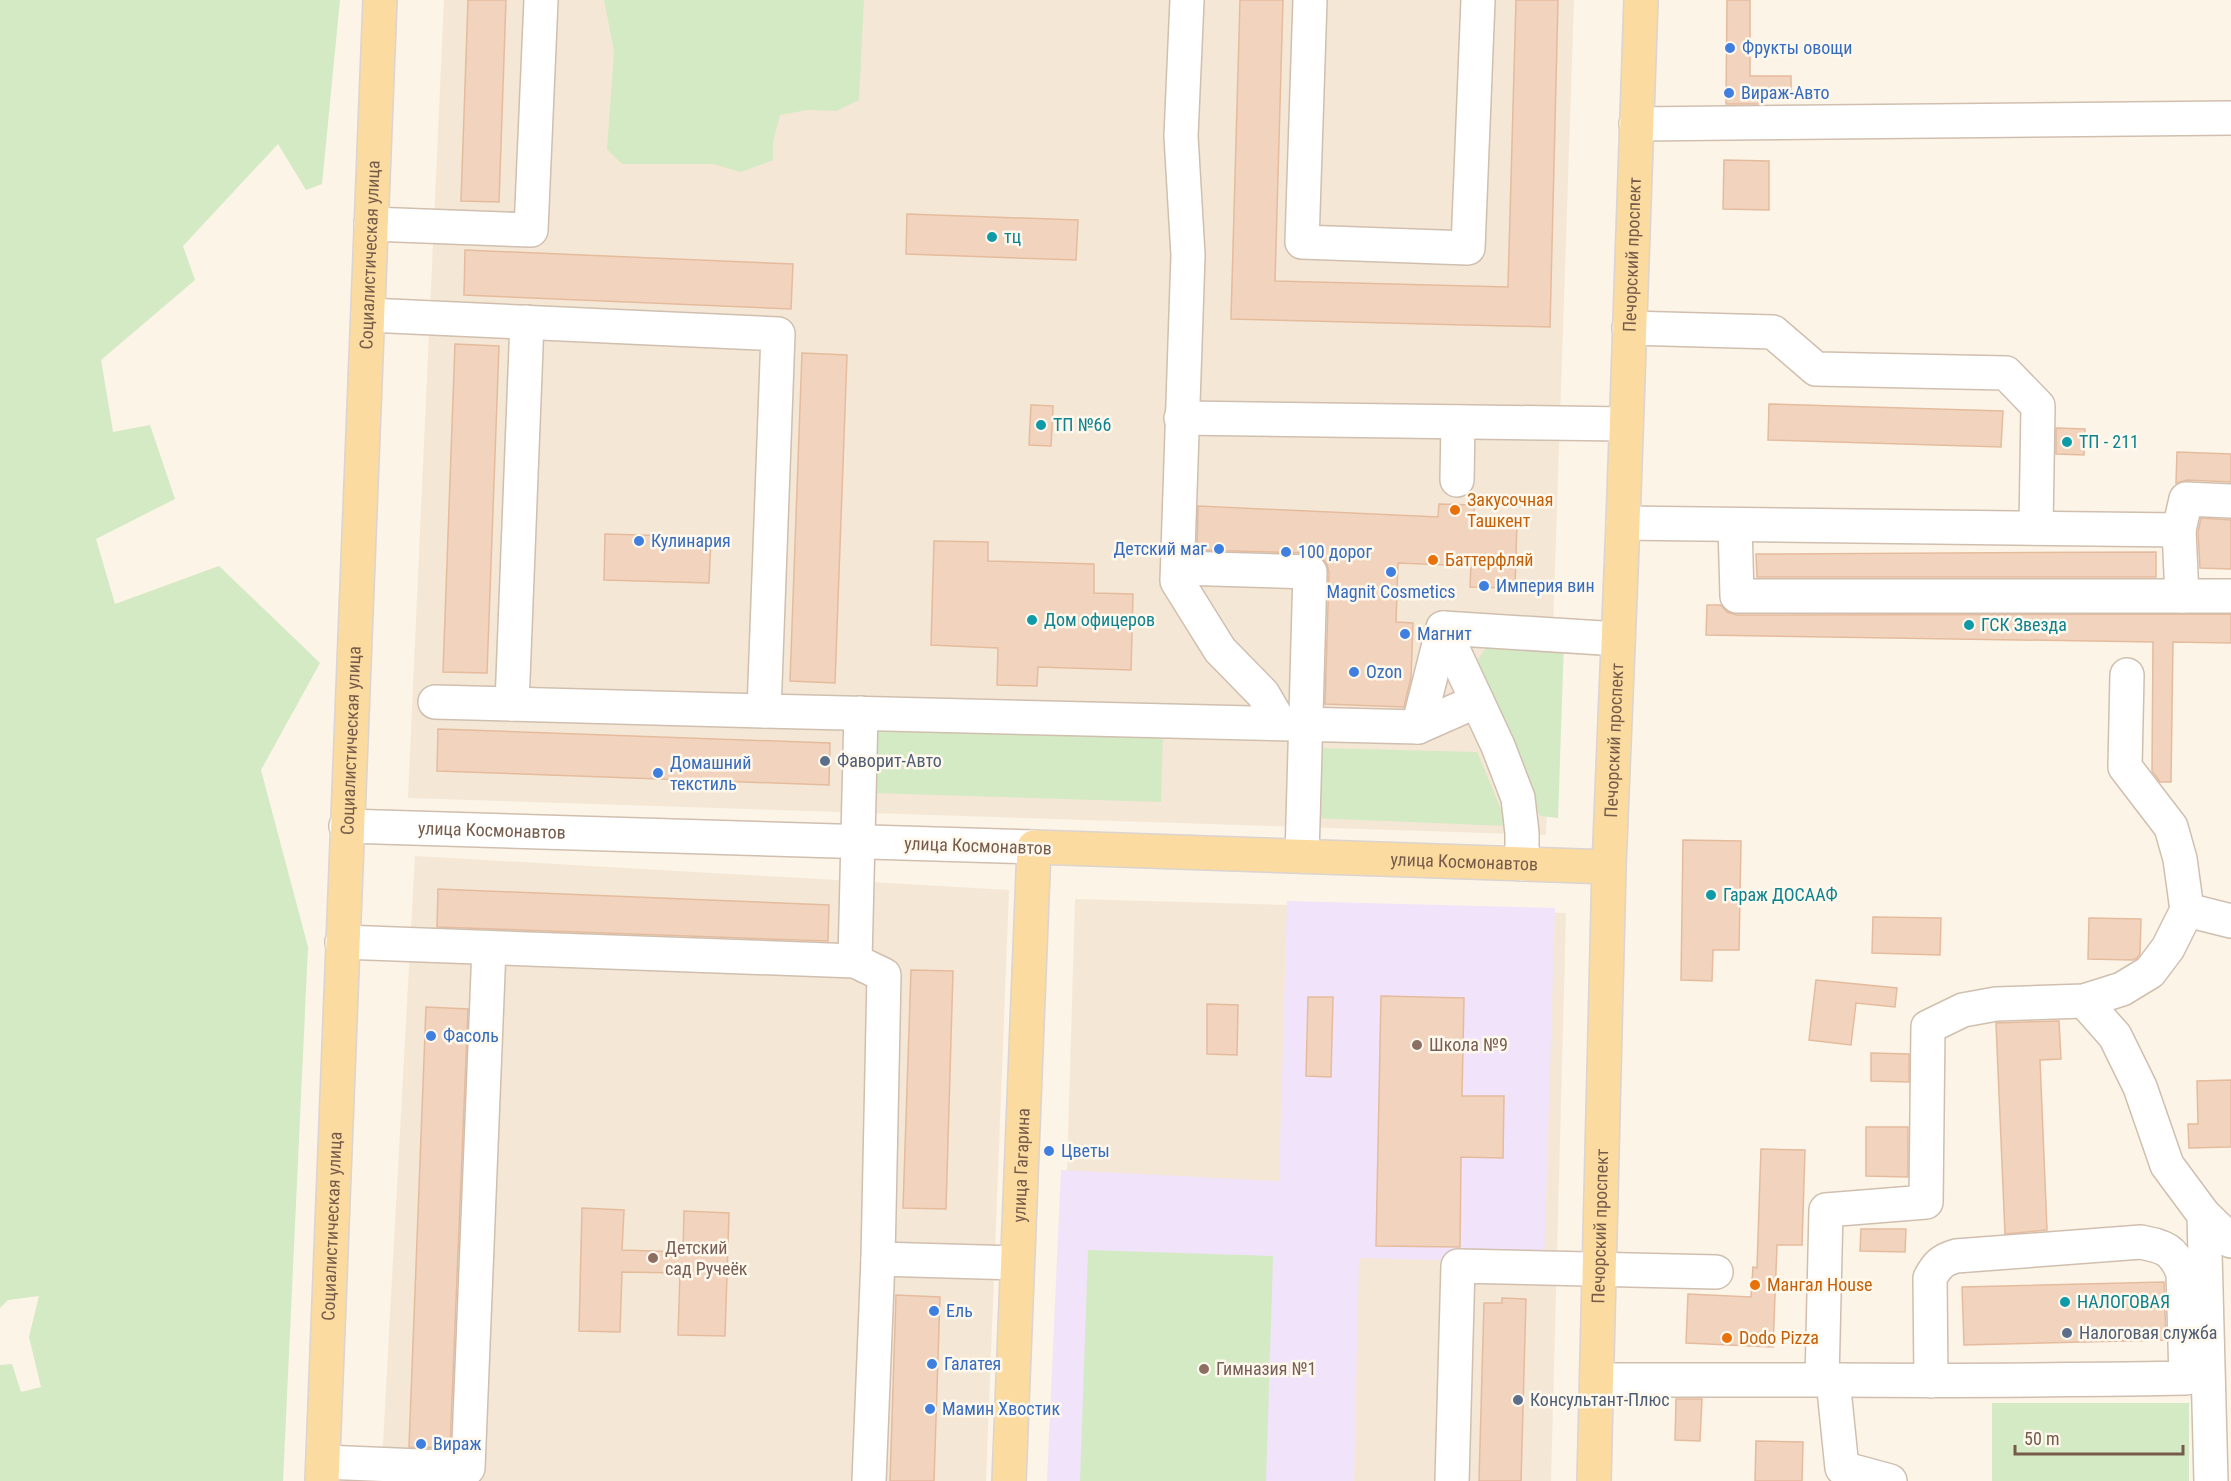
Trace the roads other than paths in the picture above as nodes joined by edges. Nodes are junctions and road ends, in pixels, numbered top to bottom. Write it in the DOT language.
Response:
graph roads {
  1 [pos="380,0"];
  2 [pos="541,0"];
  3 [pos="1187,0"];
  4 [pos="1310,0"];
  5 [pos="1478,0"];
  6 [pos="1641,0"];
  7 [pos="2231,118"];
  8 [pos="1636,124"];
  9 [pos="371,224"];
  10 [pos="368,315"];
  11 [pos="527,322"];
  12 [pos="1629,328"];
  13 [pos="1181,418"];
  14 [pos="1458,422"];
  15 [pos="1626,424"];
  16 [pos="1457,480"];
  17 [pos="2231,501"];
  18 [pos="1623,523"];
  19 [pos="1736,525"];
  20 [pos="2036,528"];
  21 [pos="2179,530"];
  22 [pos="1178,568"];
  23 [pos="2182,596"];
  24 [pos="2229,596"];
  25 [pos="1443,628"];
  26 [pos="1618,639"];
  27 [pos="2127,675"];
  28 [pos="1477,701"];
  29 [pos="435,702"];
  30 [pos="512,704"];
  31 [pos="764,711"];
  32 [pos="861,713"];
  33 [pos="1293,723"];
  34 [pos="1418,727"];
  35 [pos="346,826"];
  36 [pos="858,842"];
  37 [pos="1034,847"];
  38 [pos="1302,856"];
  39 [pos="1522,864"];
  40 [pos="1609,867"];
  41 [pos="2187,910"];
  42 [pos="2231,921"];
  43 [pos="342,942"];
  44 [pos="489,948"];
  45 [pos="855,961"];
  46 [pos="2084,1001"];
  47 [pos="2204,1215"];
  48 [pos="2231,1241"];
  49 [pos="878,1259"];
  50 [pos="1017,1263"];
  51 [pos="1599,1270"];
  52 [pos="1716,1272"];
  53 [pos="2231,1347"];
  54 [pos="1597,1380"];
  55 [pos="1827,1380"];
  56 [pos="1931,1380"];
  57 [pos="2208,1383"];
  58 [pos="322,1471"];
  59 [pos="869,1481"];
  60 [pos="1008,1481"];
  61 [pos="1452,1481"];
  62 [pos="1594,1481"];
  63 [pos="1890,1481"];
  64 [pos="2211,1481"];
  1 -- 9 [label="main road, Социалистическая улица"];
  2 -- 9 [label="street"];
  3 -- 13 [label="street"];
  4 -- 5 [label="street"];
  6 -- 8 [label="main road, Печорский проспект"];
  7 -- 8 [label="street"];
  8 -- 12 [label="main road, Печорский проспект"];
  9 -- 10 [label="main road, Социалистическая улица"];
  10 -- 11 [label="street"];
  10 -- 35 [label="main road, Социалистическая улица"];
  11 -- 30 [label="street"];
  11 -- 31 [label="street"];
  12 -- 15 [label="main road, Печорский проспект"];
  12 -- 20 [label="street"];
  13 -- 14 [label="street"];
  13 -- 22 [label="street"];
  14 -- 15 [label="street"];
  14 -- 16 [label="street"];
  15 -- 18 [label="main road, Печорский проспект"];
  17 -- 21 [label="street"];
  18 -- 19 [label="street"];
  18 -- 26 [label="main road, Печорский проспект"];
  19 -- 20 [label="street"];
  19 -- 23 [label="street"];
  20 -- 21 [label="street"];
  21 -- 23 [label="street"];
  22 -- 33 [label="street"];
  22 -- 33 [label="street"];
  23 -- 24 [label="street"];
  25 -- 26 [label="street"];
  25 -- 28 [label="street"];
  25 -- 34 [label="street"];
  26 -- 40 [label="main road, Печорский проспект"];
  27 -- 41 [label="street"];
  28 -- 34 [label="street"];
  28 -- 39 [label="street"];
  29 -- 30 [label="street"];
  30 -- 31 [label="street"];
  31 -- 32 [label="street"];
  32 -- 33 [label="street"];
  32 -- 36 [label="street"];
  33 -- 34 [label="street"];
  33 -- 38 [label="street"];
  35 -- 36 [label="street, улица Космонавтов"];
  35 -- 43 [label="main road, Социалистическая улица"];
  36 -- 37 [label="street, улица Космонавтов"];
  36 -- 45 [label="street"];
  37 -- 38 [label="main road, улица Космонавтов"];
  37 -- 50 [label="main road, улица Гагарина"];
  38 -- 39 [label="main road, улица Космонавтов"];
  39 -- 40 [label="main road, улица Космонавтов"];
  40 -- 51 [label="main road, Печорский проспект"];
  41 -- 42 [label="street"];
  41 -- 46 [label="street"];
  43 -- 44 [label="street"];
  43 -- 58 [label="main road, Социалистическая улица"];
  44 -- 45 [label="street"];
  44 -- 58 [label="street"];
  45 -- 49 [label="street"];
  46 -- 47 [label="street"];
  46 -- 55 [label="street"];
  47 -- 48 [label="street"];
  47 -- 57 [label="street"];
  49 -- 50 [label="street"];
  49 -- 59 [label="street"];
  50 -- 60 [label="main road, улица Гагарина"];
  51 -- 52 [label="street"];
  51 -- 54 [label="main road, Печорский проспект"];
  51 -- 61 [label="street"];
  53 -- 57 [label="street"];
  54 -- 55 [label="street"];
  54 -- 62 [label="main road, Печорский проспект"];
  55 -- 56 [label="street"];
  55 -- 63 [label="street"];
  56 -- 56 [label="street"];
  57 -- 64 [label="street"];
}
